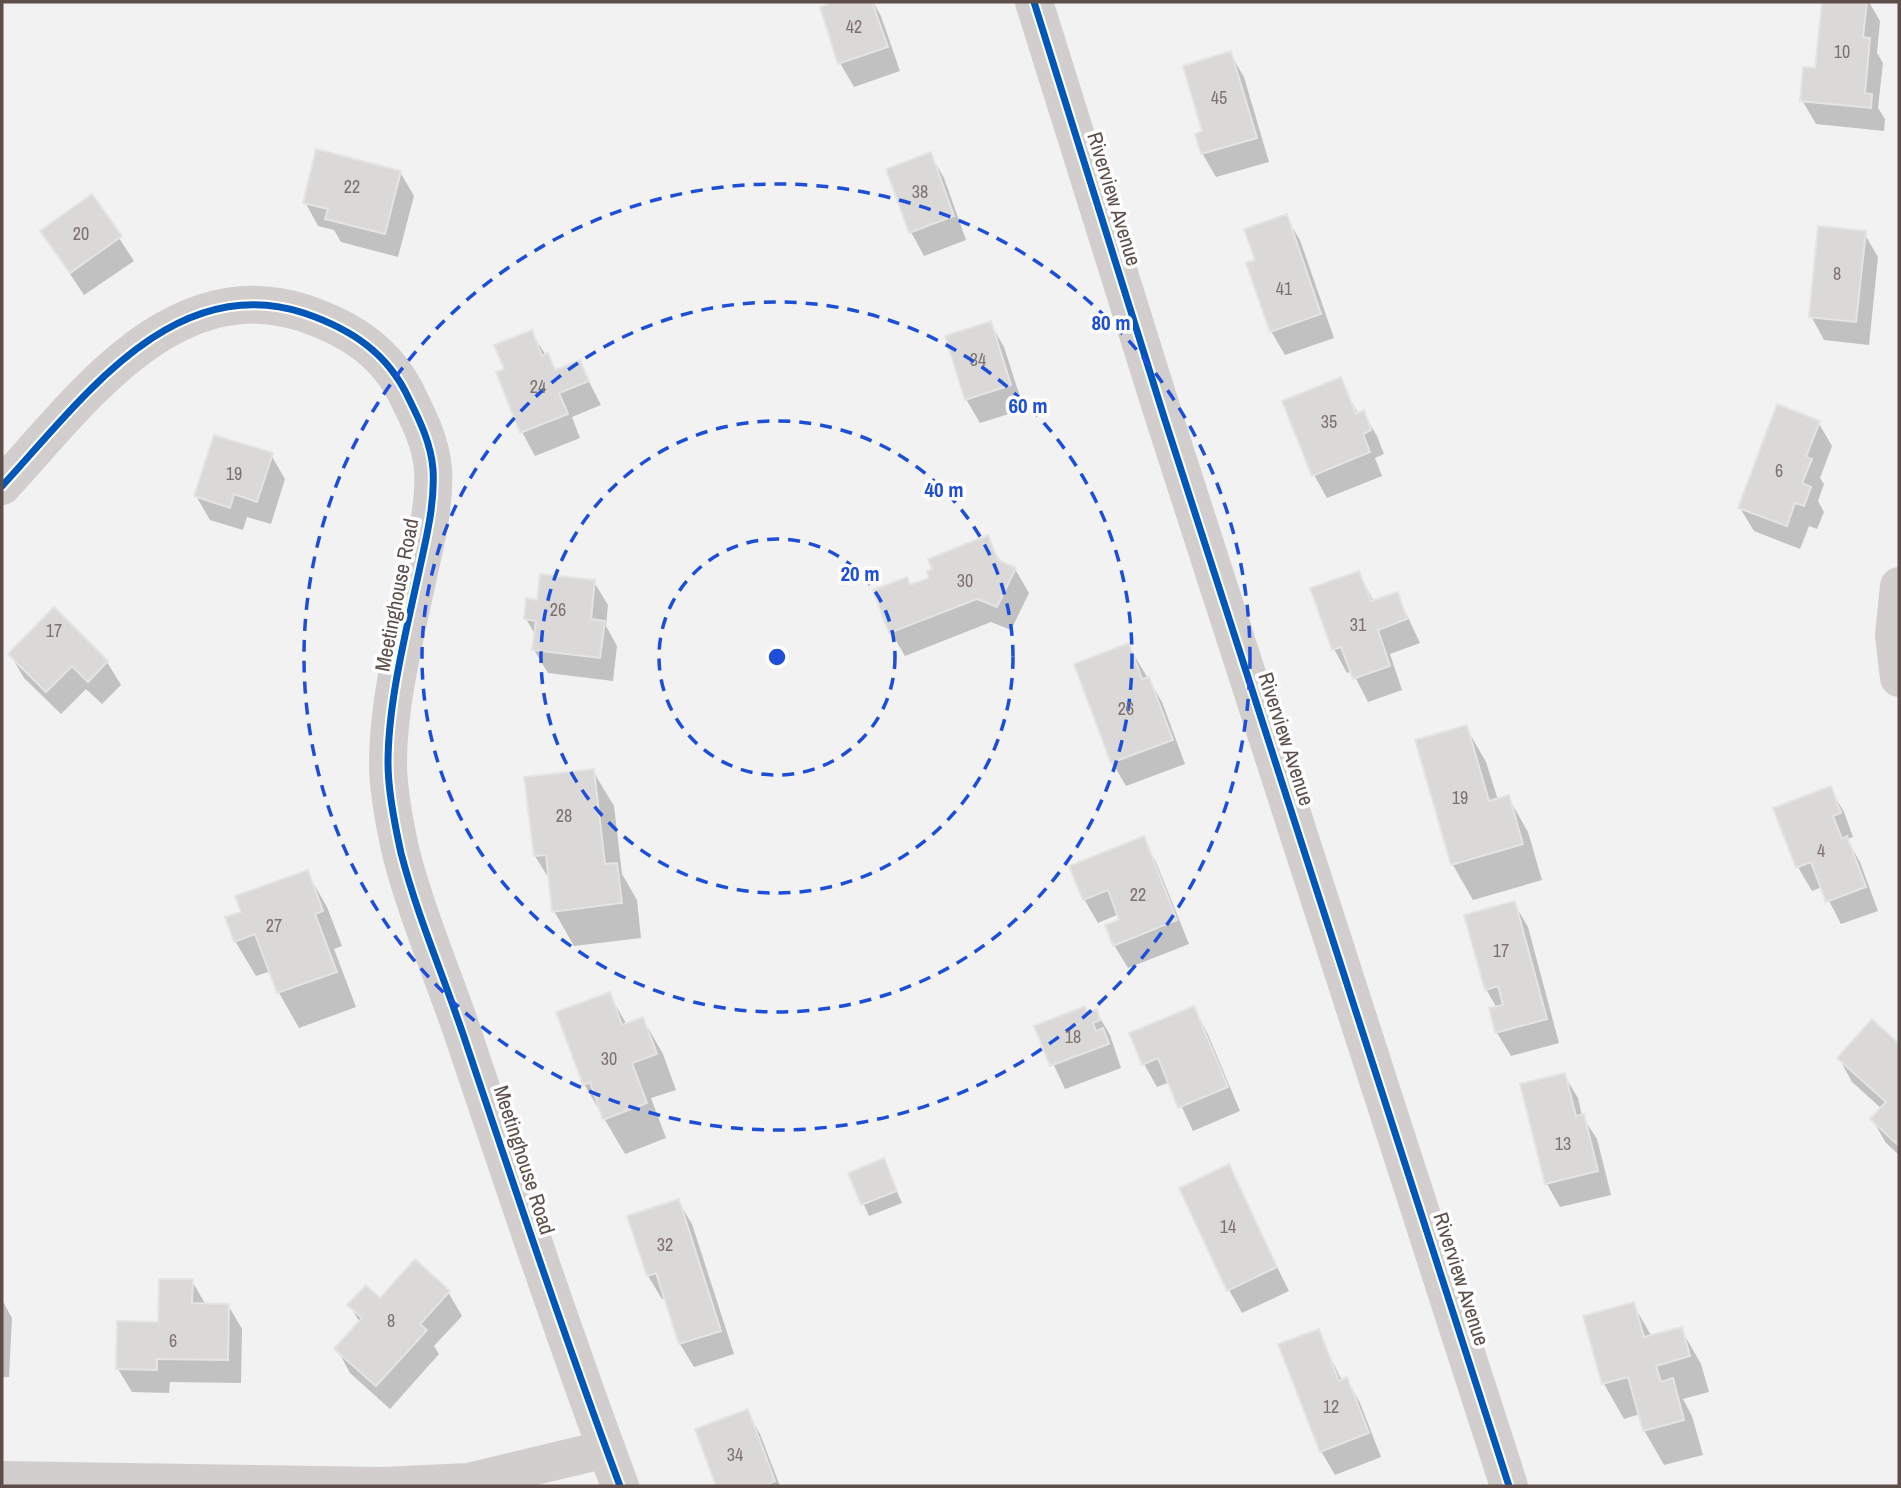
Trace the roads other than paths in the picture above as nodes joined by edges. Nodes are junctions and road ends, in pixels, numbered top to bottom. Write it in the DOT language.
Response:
graph roads {
  1 [pos="1034,2"];
  2 [pos="2,486"];
  3 [pos="1899,586"];
  4 [pos="1899,678"];
  5 [pos="606,1449"];
  6 [pos="2,1479"];
  7 [pos="620,1486"];
  8 [pos="1509,1486"];
  1 -- 8 [label="street, Riverview Avenue"];
  2 -- 5 [label="street, Meetinghouse Road"];
  3 -- 4 [label="street"];
  5 -- 6 [label="street"];
  5 -- 7 [label="street, Meetinghouse Road"];
}
